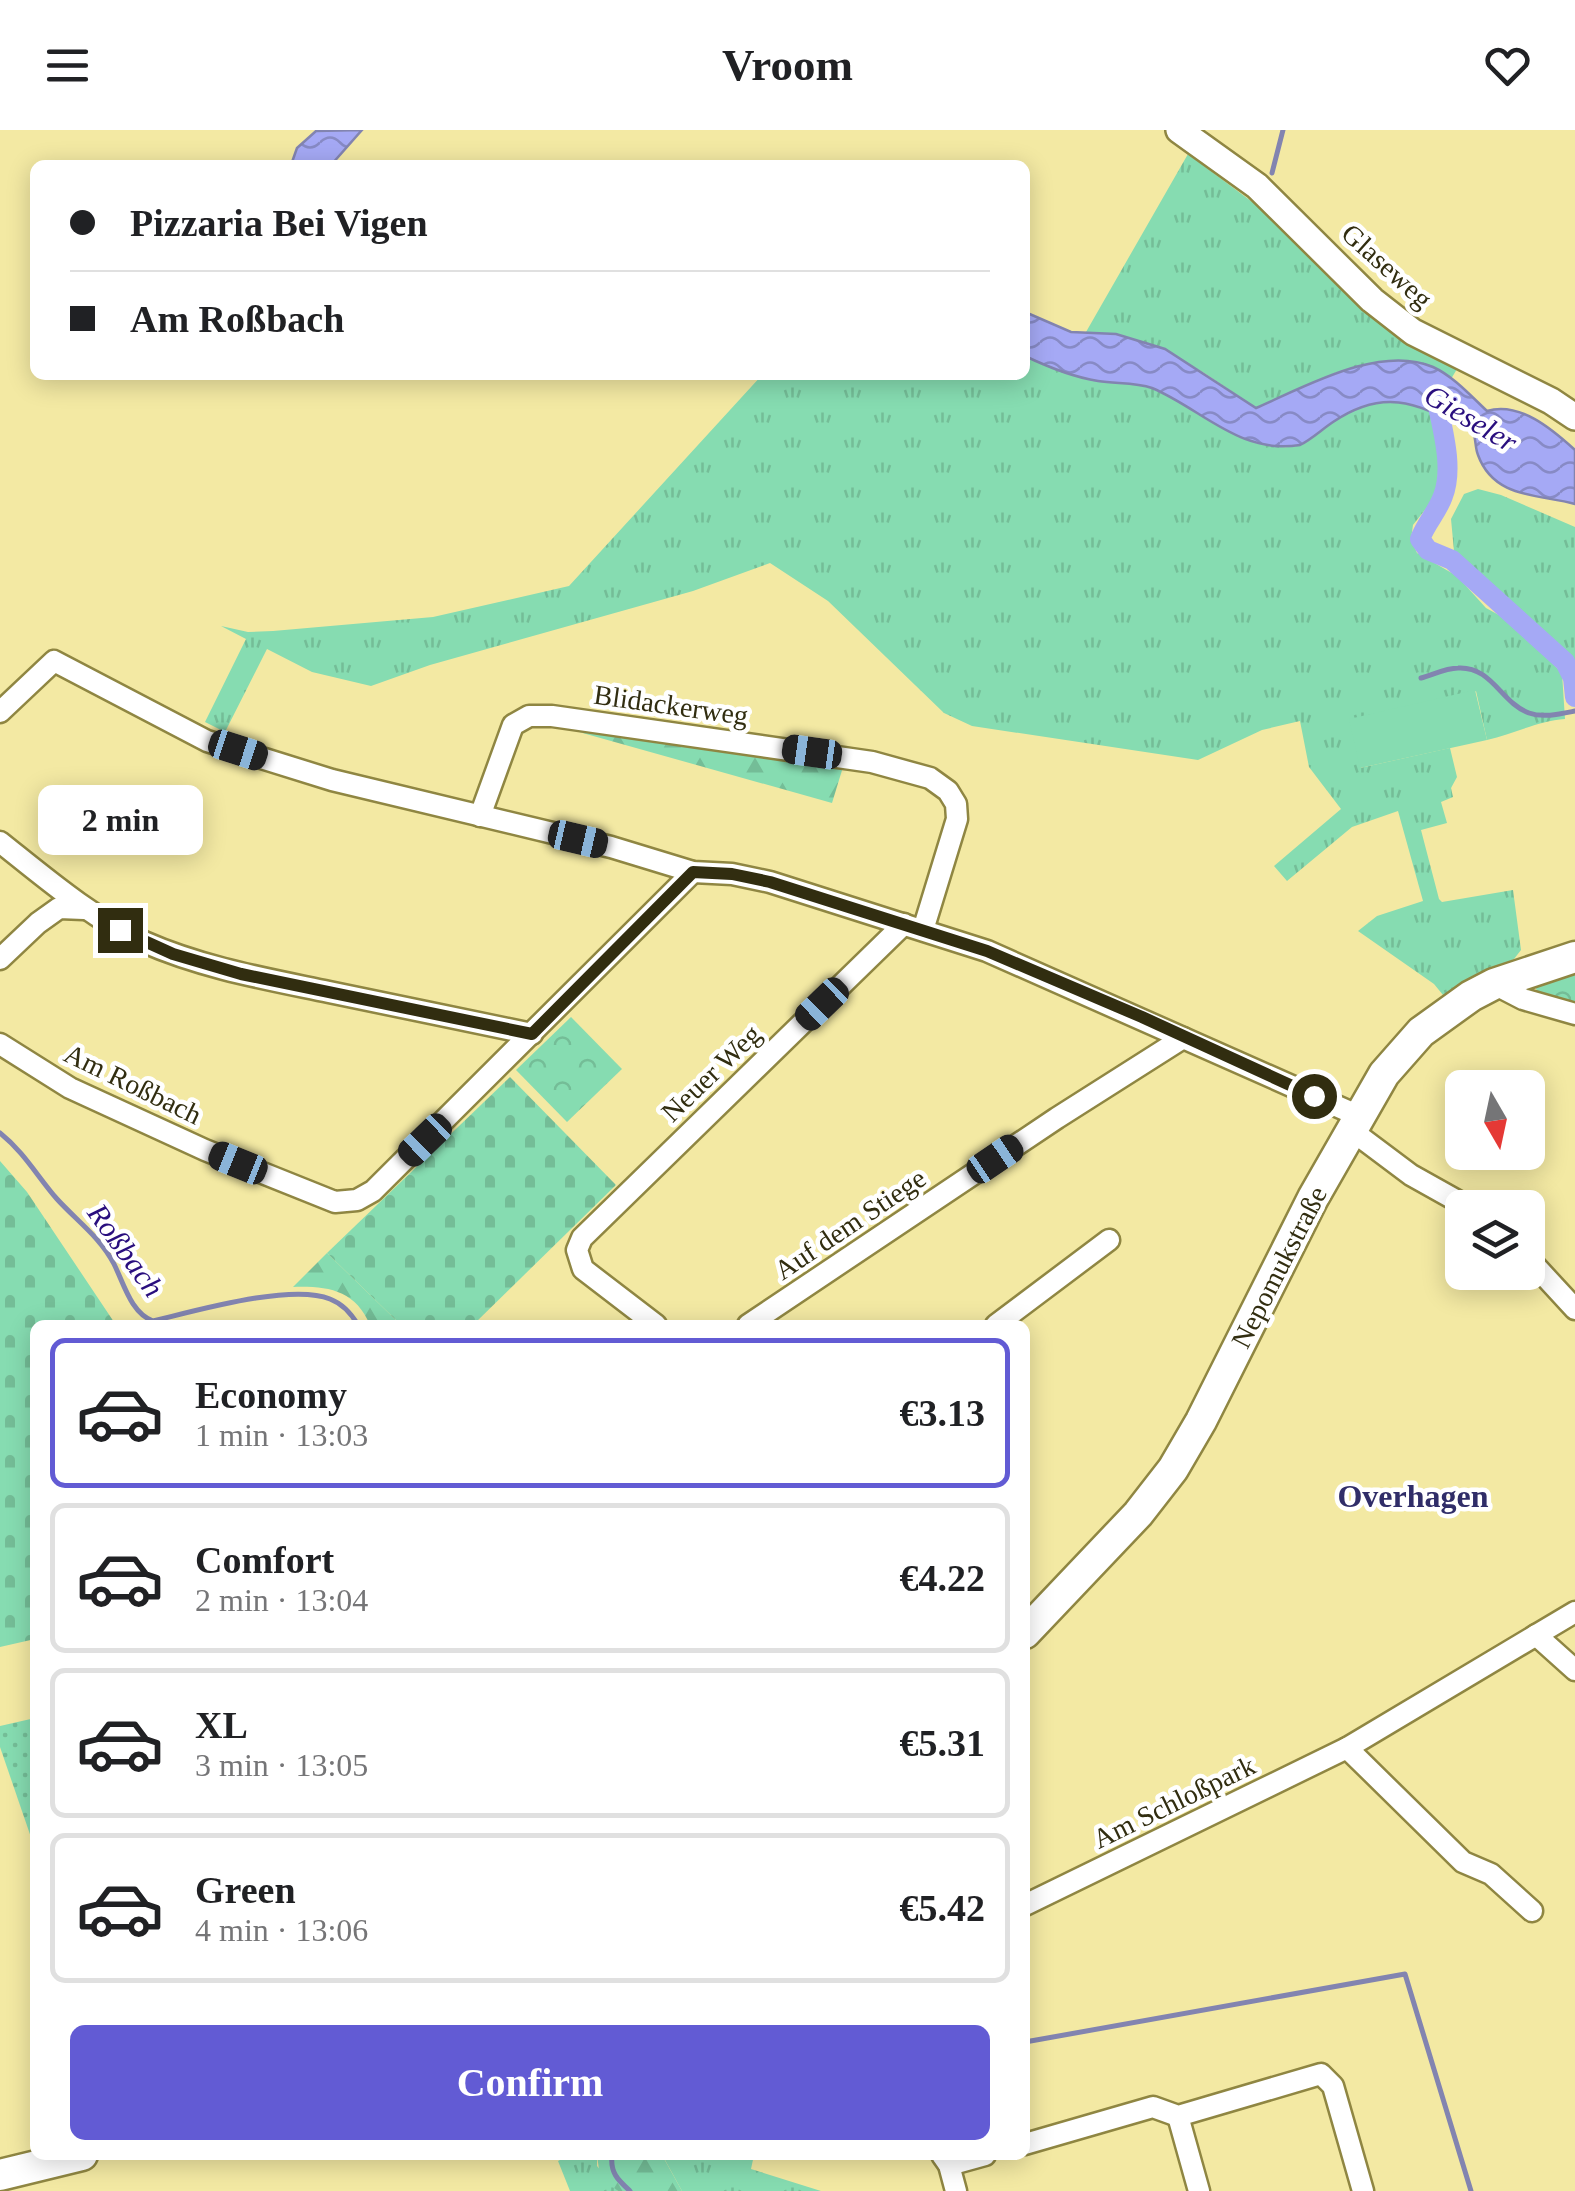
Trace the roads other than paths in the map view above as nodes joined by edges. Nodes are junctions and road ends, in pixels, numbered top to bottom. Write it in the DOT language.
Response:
graph roads {
  1 [pos="1178,130"];
  2 [pos="1575,417"];
  3 [pos="0,712"];
  4 [pos="480,816"];
  5 [pos="0,842"];
  6 [pos="693,872"];
  7 [pos="84,908"];
  8 [pos="914,927"];
  9 [pos="1575,957"];
  10 [pos="0,960"];
  11 [pos="1494,984"];
  12 [pos="1575,1014"];
  13 [pos="532,1034"];
  14 [pos="1183,1038"];
  15 [pos="0,1044"];
  16 [pos="1355,1123"];
  17 [pos="1445,1194"];
  18 [pos="1108,1240"];
  19 [pos="1545,1276"];
  20 [pos="1575,1309"];
  21 [pos="650,1320"];
  22 [pos="755,1320"];
  23 [pos="1003,1320"];
  24 [pos="1575,1612"];
  25 [pos="1030,1628"];
  26 [pos="1536,1635"];
  27 [pos="1575,1670"];
  28 [pos="1348,1748"];
  29 [pos="1030,1903"];
  30 [pos="1532,1911"];
  31 [pos="1178,2116"];
  32 [pos="1030,2143"];
  33 [pos="62,2160"];
  34 [pos="946,2160"];
  35 [pos="0,2175"];
  36 [pos="956,2191"];
  37 [pos="1200,2191"];
  38 [pos="1363,2191"];
  1 -- 2 [label="street, Glaseweg"];
  3 -- 4 [label="street"];
  4 -- 6 [label="street"];
  4 -- 8 [label="street, Blidackerweg"];
  5 -- 7 [label="street"];
  6 -- 8 [label="street"];
  6 -- 13 [label="street, Am Roßbach"];
  7 -- 10 [label="street"];
  7 -- 13 [label="street"];
  8 -- 14 [label="street"];
  8 -- 21 [label="street, Neuer Weg"];
  9 -- 11 [label="main road, Nepomukstraße"];
  11 -- 12 [label="street"];
  11 -- 16 [label="main road, Nepomukstraße"];
  13 -- 15 [label="street, Am Roßbach"];
  14 -- 16 [label="street"];
  14 -- 22 [label="street, Auf dem Stiege"];
  16 -- 17 [label="street"];
  16 -- 25 [label="main road, Nepomukstraße"];
  18 -- 23 [label="street"];
  19 -- 20 [label="street"];
  24 -- 26 [label="street, Am Schloßpark"];
  26 -- 27 [label="street"];
  26 -- 28 [label="street, Am Schloßpark"];
  28 -- 29 [label="street, Am Schloßpark"];
  28 -- 30 [label="street"];
  31 -- 32 [label="street"];
  31 -- 37 [label="street"];
  31 -- 38 [label="street"];
  33 -- 35 [label="main road"];
  34 -- 36 [label="street"];
}
